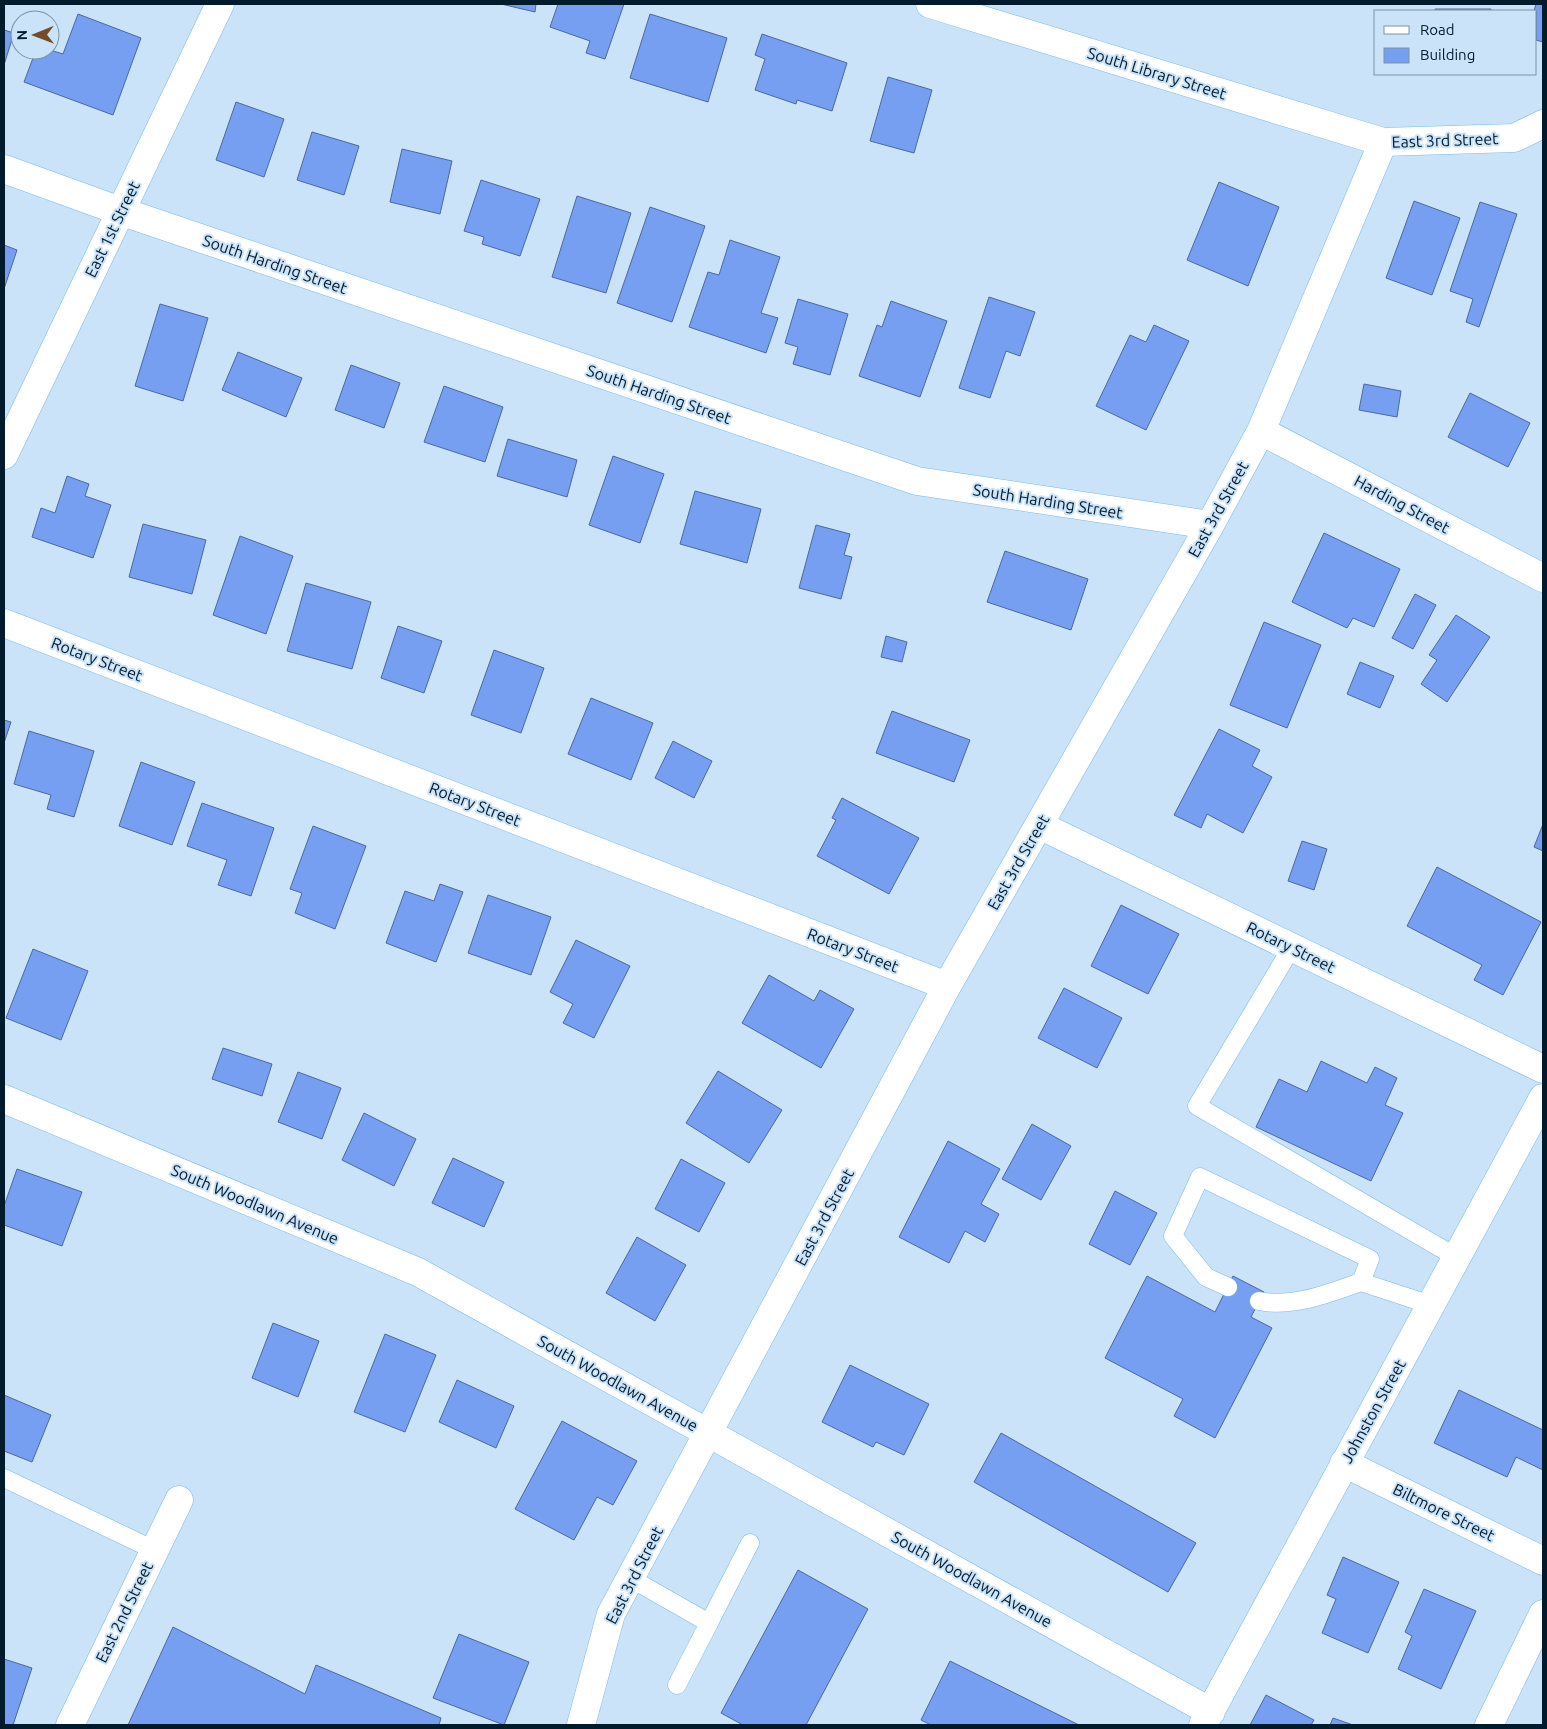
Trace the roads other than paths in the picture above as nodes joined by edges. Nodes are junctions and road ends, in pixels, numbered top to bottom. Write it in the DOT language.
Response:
graph roads {
  1 [pos="220,4"];
  2 [pos="930,4"];
  3 [pos="1543,124"];
  4 [pos="1384,142"];
  5 [pos="4,170"];
  6 [pos="120,211"];
  7 [pos="1261,431"];
  8 [pos="4,455"];
  9 [pos="1210,525"];
  10 [pos="1543,578"];
  11 [pos="4,623"];
  12 [pos="1040,825"];
  13 [pos="1292,947"];
  14 [pos="947,986"];
  15 [pos="1543,1070"];
  16 [pos="1543,1098"];
  17 [pos="4,1099"];
  18 [pos="1456,1257"];
  19 [pos="1361,1282"];
  20 [pos="1228,1287"];
  21 [pos="1259,1301"];
  22 [pos="1430,1305"];
  23 [pos="708,1433"];
  24 [pos="1344,1463"];
  25 [pos="4,1478"];
  26 [pos="179,1500"];
  27 [pos="750,1543"];
  28 [pos="154,1550"];
  29 [pos="1543,1561"];
  30 [pos="630,1578"];
  31 [pos="1543,1614"];
  32 [pos="709,1623"];
  33 [pos="677,1685"];
  34 [pos="1207,1718"];
  35 [pos="70,1725"];
  36 [pos="581,1725"];
  37 [pos="1489,1725"];
  1 -- 6 [label="street, East 1st Street"];
  2 -- 4 [label="street, South Library Street"];
  3 -- 4 [label="street, East 3rd Street"];
  4 -- 7 [label="street, East 3rd Street"];
  5 -- 6 [label="street, South Harding Street"];
  6 -- 8 [label="street, East 1st Street"];
  6 -- 9 [label="street, South Harding Street"];
  7 -- 9 [label="street, East 3rd Street"];
  7 -- 10 [label="street, Harding Street"];
  9 -- 12 [label="street, East 3rd Street"];
  11 -- 14 [label="street, Rotary Street"];
  12 -- 13 [label="street, Rotary Street"];
  12 -- 14 [label="street, East 3rd Street"];
  13 -- 15 [label="street, Rotary Street"];
  13 -- 18 [label="lane"];
  14 -- 23 [label="street, East 3rd Street"];
  16 -- 18 [label="street, Johnston Street"];
  17 -- 23 [label="street, South Woodlawn Avenue"];
  18 -- 22 [label="street, Johnston Street"];
  19 -- 20 [label="lane"];
  19 -- 21 [label="lane"];
  19 -- 22 [label="lane"];
  22 -- 24 [label="street, Johnston Street"];
  23 -- 30 [label="street, East 3rd Street"];
  23 -- 34 [label="street, South Woodlawn Avenue"];
  24 -- 29 [label="street, Biltmore Street"];
  24 -- 34 [label="street, Johnston Street"];
  25 -- 28 [label="lane"];
  26 -- 28 [label="street, East 2nd Street"];
  27 -- 32 [label="lane"];
  28 -- 35 [label="street, East 2nd Street"];
  30 -- 32 [label="lane"];
  30 -- 36 [label="street, East 3rd Street"];
  31 -- 37 [label="street"];
  32 -- 33 [label="lane"];
}
